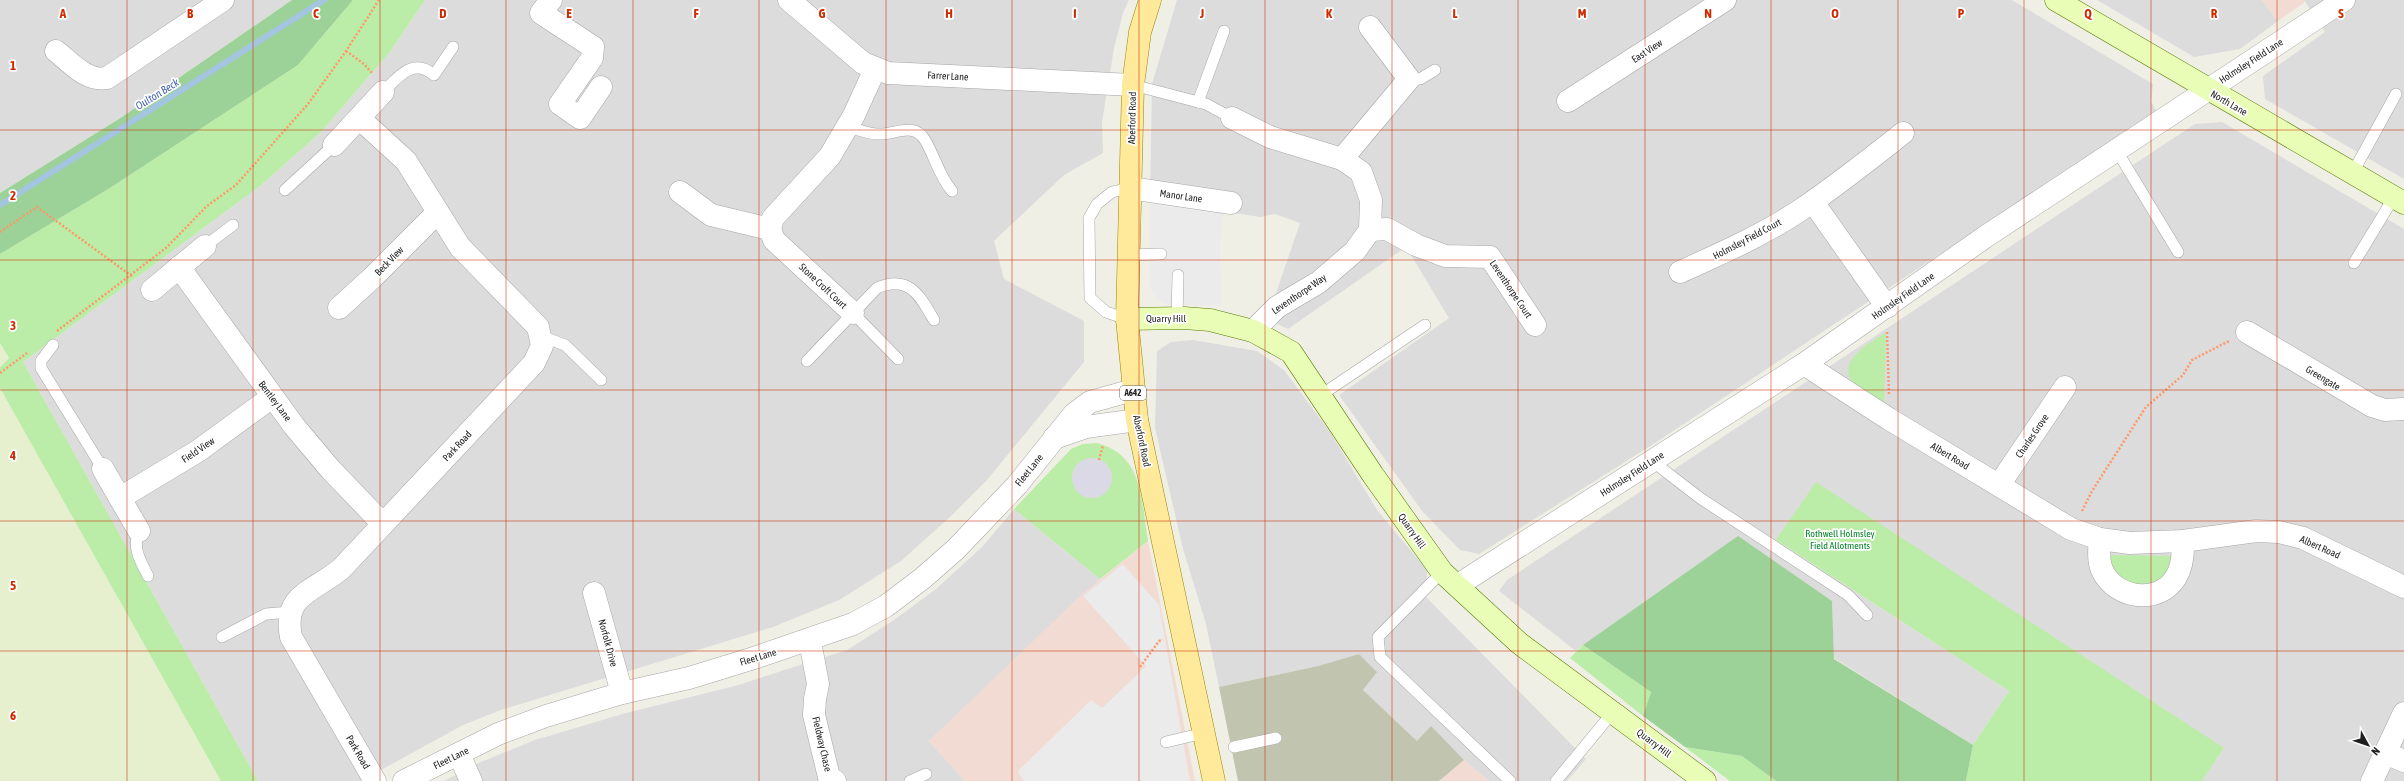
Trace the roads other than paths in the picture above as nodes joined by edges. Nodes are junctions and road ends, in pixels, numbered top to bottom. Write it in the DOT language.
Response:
graph roads {
  1 [pos="223,0"];
  2 [pos="552,0"];
  3 [pos="789,0"];
  4 [pos="1150,0"];
  5 [pos="1725,0"];
  6 [pos="2056,0"];
  7 [pos="2344,0"];
  8 [pos="1370,27"];
  9 [pos="1224,31"];
  10 [pos="453,47"];
  11 [pos="56,51"];
  12 [pos="875,69"];
  13 [pos="1435,70"];
  14 [pos="1409,79"];
  15 [pos="1132,85"];
  16 [pos="600,87"];
  17 [pos="2207,90"];
  18 [pos="383,92"];
  19 [pos="2396,94"];
  20 [pos="1568,101"];
  21 [pos="1198,102"];
  22 [pos="359,118"];
  23 [pos="1232,118"];
  24 [pos="847,126"];
  25 [pos="1903,133"];
  26 [pos="334,144"];
  27 [pos="2117,151"];
  28 [pos="1342,159"];
  29 [pos="2352,174"];
  30 [pos="1130,188"];
  31 [pos="285,190"];
  32 [pos="952,191"];
  33 [pos="680,192"];
  34 [pos="2399,200"];
  35 [pos="1813,202"];
  36 [pos="1231,203"];
  37 [pos="437,213"];
  38 [pos="233,225"];
  39 [pos="770,229"];
  40 [pos="1370,230"];
  41 [pos="205,246"];
  42 [pos="2178,252"];
  43 [pos="1161,254"];
  44 [pos="1128,255"];
  45 [pos="2354,263"];
  46 [pos="179,267"];
  47 [pos="1680,272"];
  48 [pos="1178,275"];
  49 [pos="152,290"];
  50 [pos="1887,307"];
  51 [pos="339,308"];
  52 [pos="853,313"];
  53 [pos="1177,318"];
  54 [pos="1127,319"];
  55 [pos="934,320"];
  56 [pos="1425,325"];
  57 [pos="1535,325"];
  58 [pos="1252,331"];
  59 [pos="2247,332"];
  60 [pos="541,336"];
  61 [pos="52,340"];
  62 [pos="898,359"];
  63 [pos="807,361"];
  64 [pos="1804,364"];
  65 [pos="601,380"];
  66 [pos="2065,387"];
  67 [pos="1133,390"];
  68 [pos="1320,395"];
  69 [pos="272,397"];
  70 [pos="2404,409"];
  71 [pos="1137,420"];
  72 [pos="1054,438"];
  73 [pos="1652,461"];
  74 [pos="103,469"];
  75 [pos="1998,485"];
  76 [pos="120,498"];
  77 [pos="383,524"];
  78 [pos="139,530"];
  79 [pos="2100,539"];
  80 [pos="2184,540"];
  81 [pos="148,576"];
  82 [pos="1450,579"];
  83 [pos="2404,587"];
  84 [pos="594,593"];
  85 [pos="291,612"];
  86 [pos="1867,615"];
  87 [pos="222,637"];
  88 [pos="810,641"];
  89 [pos="622,692"];
  90 [pos="1613,712"];
  91 [pos="2404,713"];
  92 [pos="1204,733"];
  93 [pos="1276,738"];
  94 [pos="1166,742"];
  95 [pos="1234,747"];
  96 [pos="459,754"];
  97 [pos="2395,757"];
  98 [pos="926,774"];
  99 [pos="827,780"];
  100 [pos="375,781"];
  101 [pos="404,781"];
  102 [pos="471,781"];
  103 [pos="910,781"];
  104 [pos="1214,781"];
  105 [pos="1510,781"];
  106 [pos="1556,781"];
  107 [pos="1705,781"];
  108 [pos="2372,781"];
  1 -- 11 [label="street"];
  2 -- 16 [label="street"];
  3 -- 12 [label="street, Farrer Lane"];
  4 -- 15 [label="main road, Aberford Road / A642"];
  5 -- 20 [label="street, East View"];
  6 -- 17 [label="street, North Lane"];
  7 -- 17 [label="street, Holmsley Field Lane"];
  8 -- 14 [label="street"];
  9 -- 21 [label="lane"];
  10 -- 18 [label="lane"];
  12 -- 15 [label="street, Farrer Lane"];
  12 -- 24 [label="street"];
  13 -- 14 [label="lane"];
  14 -- 28 [label="street"];
  15 -- 21 [label="lane"];
  15 -- 30 [label="main road, Aberford Road / A642"];
  17 -- 27 [label="street, Holmsley Field Lane"];
  17 -- 29 [label="street, North Lane"];
  18 -- 22 [label="street"];
  19 -- 29 [label="lane"];
  21 -- 23 [label="lane"];
  22 -- 26 [label="street"];
  22 -- 37 [label="street"];
  23 -- 28 [label="street"];
  24 -- 32 [label="lane"];
  24 -- 39 [label="street"];
  25 -- 35 [label="street, Holmsley Field Court"];
  26 -- 31 [label="lane"];
  27 -- 42 [label="lane"];
  27 -- 50 [label="street, Holmsley Field Lane"];
  28 -- 40 [label="street"];
  29 -- 34 [label="street, North Lane"];
  30 -- 36 [label="street, Manor Lane"];
  30 -- 44 [label="main road, Aberford Road / A642"];
  30 -- 54 [label="lane"];
  33 -- 39 [label="street"];
  34 -- 45 [label="lane"];
  35 -- 47 [label="street, Holmsley Field Court"];
  35 -- 50 [label="street"];
  37 -- 51 [label="street, Beck View"];
  37 -- 60 [label="street"];
  38 -- 41 [label="lane"];
  39 -- 52 [label="street, Stone Croft Court"];
  40 -- 57 [label="street, Leventhorpe Court"];
  40 -- 58 [label="street, Leventhorpe Way"];
  41 -- 46 [label="street"];
  43 -- 44 [label="lane"];
  44 -- 54 [label="main road, Aberford Road / A642"];
  46 -- 49 [label="street"];
  46 -- 69 [label="street, Bentley Lane"];
  48 -- 53 [label="lane"];
  50 -- 64 [label="street, Holmsley Field Lane"];
  52 -- 55 [label="lane, Stone Croft Court"];
  52 -- 62 [label="lane"];
  52 -- 63 [label="lane"];
  53 -- 54 [label="street, Quarry Hill"];
  53 -- 58 [label="street, Quarry Hill"];
  54 -- 67 [label="main road, Aberford Road / A642"];
  56 -- 68 [label="lane"];
  58 -- 68 [label="street, Quarry Hill"];
  59 -- 70 [label="street, Greengate"];
  60 -- 65 [label="lane"];
  60 -- 77 [label="street, Park Road"];
  61 -- 74 [label="lane"];
  64 -- 73 [label="street, Holmsley Field Lane"];
  64 -- 75 [label="street, Albert Road"];
  66 -- 75 [label="street, Charles Grove"];
  67 -- 71 [label="main road, Aberford Road / A642"];
  67 -- 72 [label="street, Fleet Lane"];
  68 -- 82 [label="street, Quarry Hill"];
  69 -- 76 [label="street, Field View"];
  69 -- 77 [label="street, Bentley Lane"];
  71 -- 72 [label="street"];
  71 -- 92 [label="main road, Aberford Road / A642"];
  72 -- 88 [label="street, Fleet Lane"];
  73 -- 82 [label="street, Holmsley Field Lane"];
  73 -- 86 [label="lane"];
  74 -- 76 [label="street"];
  75 -- 79 [label="street, Albert Road"];
  76 -- 78 [label="street"];
  77 -- 85 [label="street, Park Road"];
  78 -- 81 [label="lane"];
  79 -- 80 [label="street, Albert Road"];
  79 -- 80 [label="street"];
  80 -- 83 [label="street, Albert Road"];
  82 -- 90 [label="street, Quarry Hill"];
  82 -- 105 [label="lane"];
  84 -- 89 [label="street, Norfolk Drive"];
  85 -- 87 [label="lane"];
  85 -- 100 [label="street, Park Road"];
  88 -- 89 [label="street, Fleet Lane"];
  88 -- 99 [label="street, Fieldway Chase"];
  89 -- 96 [label="street, Fleet Lane"];
  90 -- 106 [label="lane"];
  90 -- 107 [label="street, Quarry Hill"];
  91 -- 97 [label="street"];
  92 -- 94 [label="lane"];
  92 -- 104 [label="main road, Aberford Road / A642"];
  93 -- 95 [label="lane"];
  96 -- 101 [label="street, Fleet Lane"];
  96 -- 102 [label="street"];
  97 -- 108 [label="street"];
  98 -- 103 [label="lane"];
}
